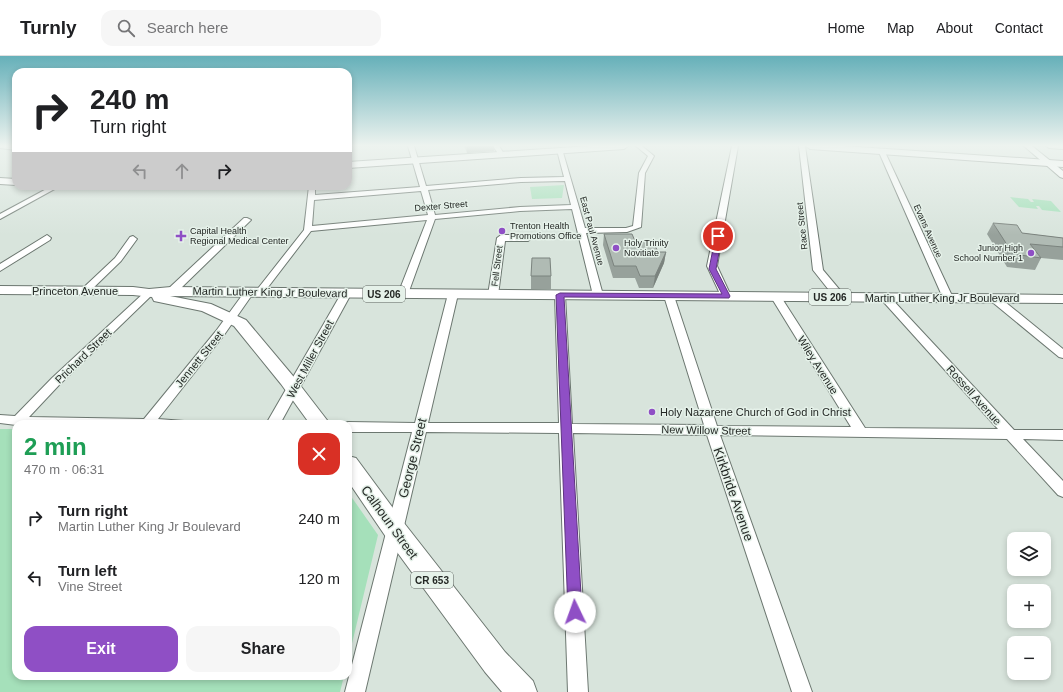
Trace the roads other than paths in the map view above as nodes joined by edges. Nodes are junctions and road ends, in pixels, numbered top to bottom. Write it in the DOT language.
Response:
graph roads {
  1 [pos="420,176"];
  2 [pos="567,176"];
  3 [pos="642,176"];
  4 [pos="730,176"];
  5 [pos="806,176"];
  6 [pos="893,176"];
  7 [pos="568,179"];
  8 [pos="0,181"];
  9 [pos="12,182"];
  10 [pos="423,188"];
  11 [pos="50,190"];
  12 [pos="312,190"];
  13 [pos="311,198"];
  14 [pos="576,207"];
  15 [pos="0,217"];
  16 [pos="432,217"];
  17 [pos="247,220"];
  18 [pos="308,228"];
  19 [pos="582,230"];
  20 [pos="47,238"];
  21 [pos="528,238"];
  22 [pos="133,239"];
  23 [pos="0,268"];
  24 [pos="0,290"];
  25 [pos="85,291"];
  26 [pos="171,291"];
  27 [pos="254,292"];
  28 [pos="149,293"];
  29 [pos="346,294"];
  30 [pos="403,294"];
  31 [pos="453,294"];
  32 [pos="493,295"];
  33 [pos="560,295"];
  34 [pos="598,295"];
  35 [pos="669,296"];
  36 [pos="726,296"];
  37 [pos="776,297"];
  38 [pos="840,297"];
  39 [pos="885,298"];
  40 [pos="948,298"];
  41 [pos="995,298"];
  42 [pos="1063,299"];
  43 [pos="206,307"];
  44 [pos="231,318"];
  45 [pos="1063,355"];
  46 [pos="294,389"];
  47 [pos="0,419"];
  48 [pos="19,420"];
  49 [pos="150,420"];
  50 [pos="275,420"];
  51 [pos="317,420"];
  52 [pos="352,427"];
  53 [pos="421,427"];
  54 [pos="566,428"];
  55 [pos="712,430"];
  56 [pos="861,432"];
  57 [pos="1009,434"];
  58 [pos="1063,435"];
  59 [pos="352,470"];
  60 [pos="1063,491"];
  61 [pos="395,530"];
  62 [pos="355,692"];
  63 [pos="522,692"];
  64 [pos="578,692"];
  65 [pos="802,692"];
  1 -- 10 [label="street"];
  2 -- 7 [label="street, East Paul Avenue"];
  3 -- 19 [label="street"];
  4 -- 36 [label="street"];
  5 -- 38 [label="street, Race Street"];
  6 -- 40 [label="street, Evans Avenue"];
  7 -- 10 [label="street"];
  7 -- 14 [label="street, East Paul Avenue"];
  8 -- 9 [label="main road"];
  10 -- 13 [label="street"];
  10 -- 16 [label="street"];
  11 -- 15 [label="street"];
  12 -- 13 [label="street"];
  13 -- 18 [label="street"];
  14 -- 16 [label="street, Dexter Street"];
  14 -- 19 [label="street, East Paul Avenue"];
  16 -- 18 [label="street, Dexter Street"];
  16 -- 30 [label="street"];
  17 -- 26 [label="street"];
  18 -- 27 [label="street, Jennett Street"];
  19 -- 34 [label="street, East Paul Avenue"];
  20 -- 23 [label="street"];
  21 -- 32 [label="street, Fell Street"];
  22 -- 25 [label="street"];
  24 -- 25 [label="main road, Princeton Avenue / US 206"];
  25 -- 28 [label="main road, Princeton Avenue / US 206"];
  26 -- 27 [label="main road, Martin Luther King Jr Boulevard / US 206"];
  26 -- 28 [label="main road, Martin Luther King Jr Boulevard / US 206"];
  26 -- 43 [label="main road"];
  27 -- 29 [label="main road, Martin Luther King Jr Boulevard / US 206"];
  27 -- 44 [label="street, Jennett Street"];
  28 -- 43 [label="main road"];
  28 -- 48 [label="street, Prichard Street"];
  29 -- 30 [label="main road, Martin Luther King Jr Boulevard / US 206"];
  29 -- 46 [label="street, West Miller Street"];
  30 -- 31 [label="main road, Martin Luther King Jr Boulevard / US 206"];
  31 -- 32 [label="main road, Martin Luther King Jr Boulevard / US 206"];
  31 -- 53 [label="street, George Street"];
  32 -- 33 [label="main road, Martin Luther King Jr Boulevard / US 206"];
  33 -- 34 [label="main road, Martin Luther King Jr Boulevard / US 206"];
  33 -- 54 [label="street"];
  34 -- 35 [label="main road, Martin Luther King Jr Boulevard / US 206"];
  35 -- 36 [label="main road, Martin Luther King Jr Boulevard / US 206"];
  35 -- 55 [label="street, Kirkbride Avenue"];
  36 -- 37 [label="main road, Martin Luther King Jr Boulevard / US 206"];
  37 -- 38 [label="main road, Martin Luther King Jr Boulevard / US 206"];
  37 -- 56 [label="street, Wiley Avenue"];
  38 -- 39 [label="main road, Martin Luther King Jr Boulevard / US 206"];
  39 -- 40 [label="main road, Martin Luther King Jr Boulevard / US 206"];
  39 -- 57 [label="street, Rossell Avenue"];
  40 -- 41 [label="main road, Martin Luther King Jr Boulevard / US 206"];
  41 -- 42 [label="main road, Martin Luther King Jr Boulevard / US 206"];
  41 -- 45 [label="street"];
  43 -- 44 [label="main road"];
  44 -- 46 [label="main road"];
  44 -- 49 [label="street, Jennett Street"];
  46 -- 50 [label="street, West Miller Street"];
  46 -- 51 [label="main road"];
  47 -- 48 [label="street"];
  52 -- 53 [label="street, New Willow Street"];
  53 -- 54 [label="street, New Willow Street"];
  53 -- 61 [label="street, George Street"];
  54 -- 55 [label="street, New Willow Street"];
  54 -- 64 [label="street"];
  55 -- 56 [label="street, New Willow Street"];
  55 -- 65 [label="street, Kirkbride Avenue"];
  56 -- 57 [label="street, New Willow Street"];
  57 -- 58 [label="street, New Willow Street"];
  57 -- 60 [label="street, Rossell Avenue"];
  59 -- 61 [label="main road, Calhoun Street / CR 653"];
  61 -- 62 [label="street, George Street"];
  61 -- 63 [label="main road, Calhoun Street / CR 653"];
}
